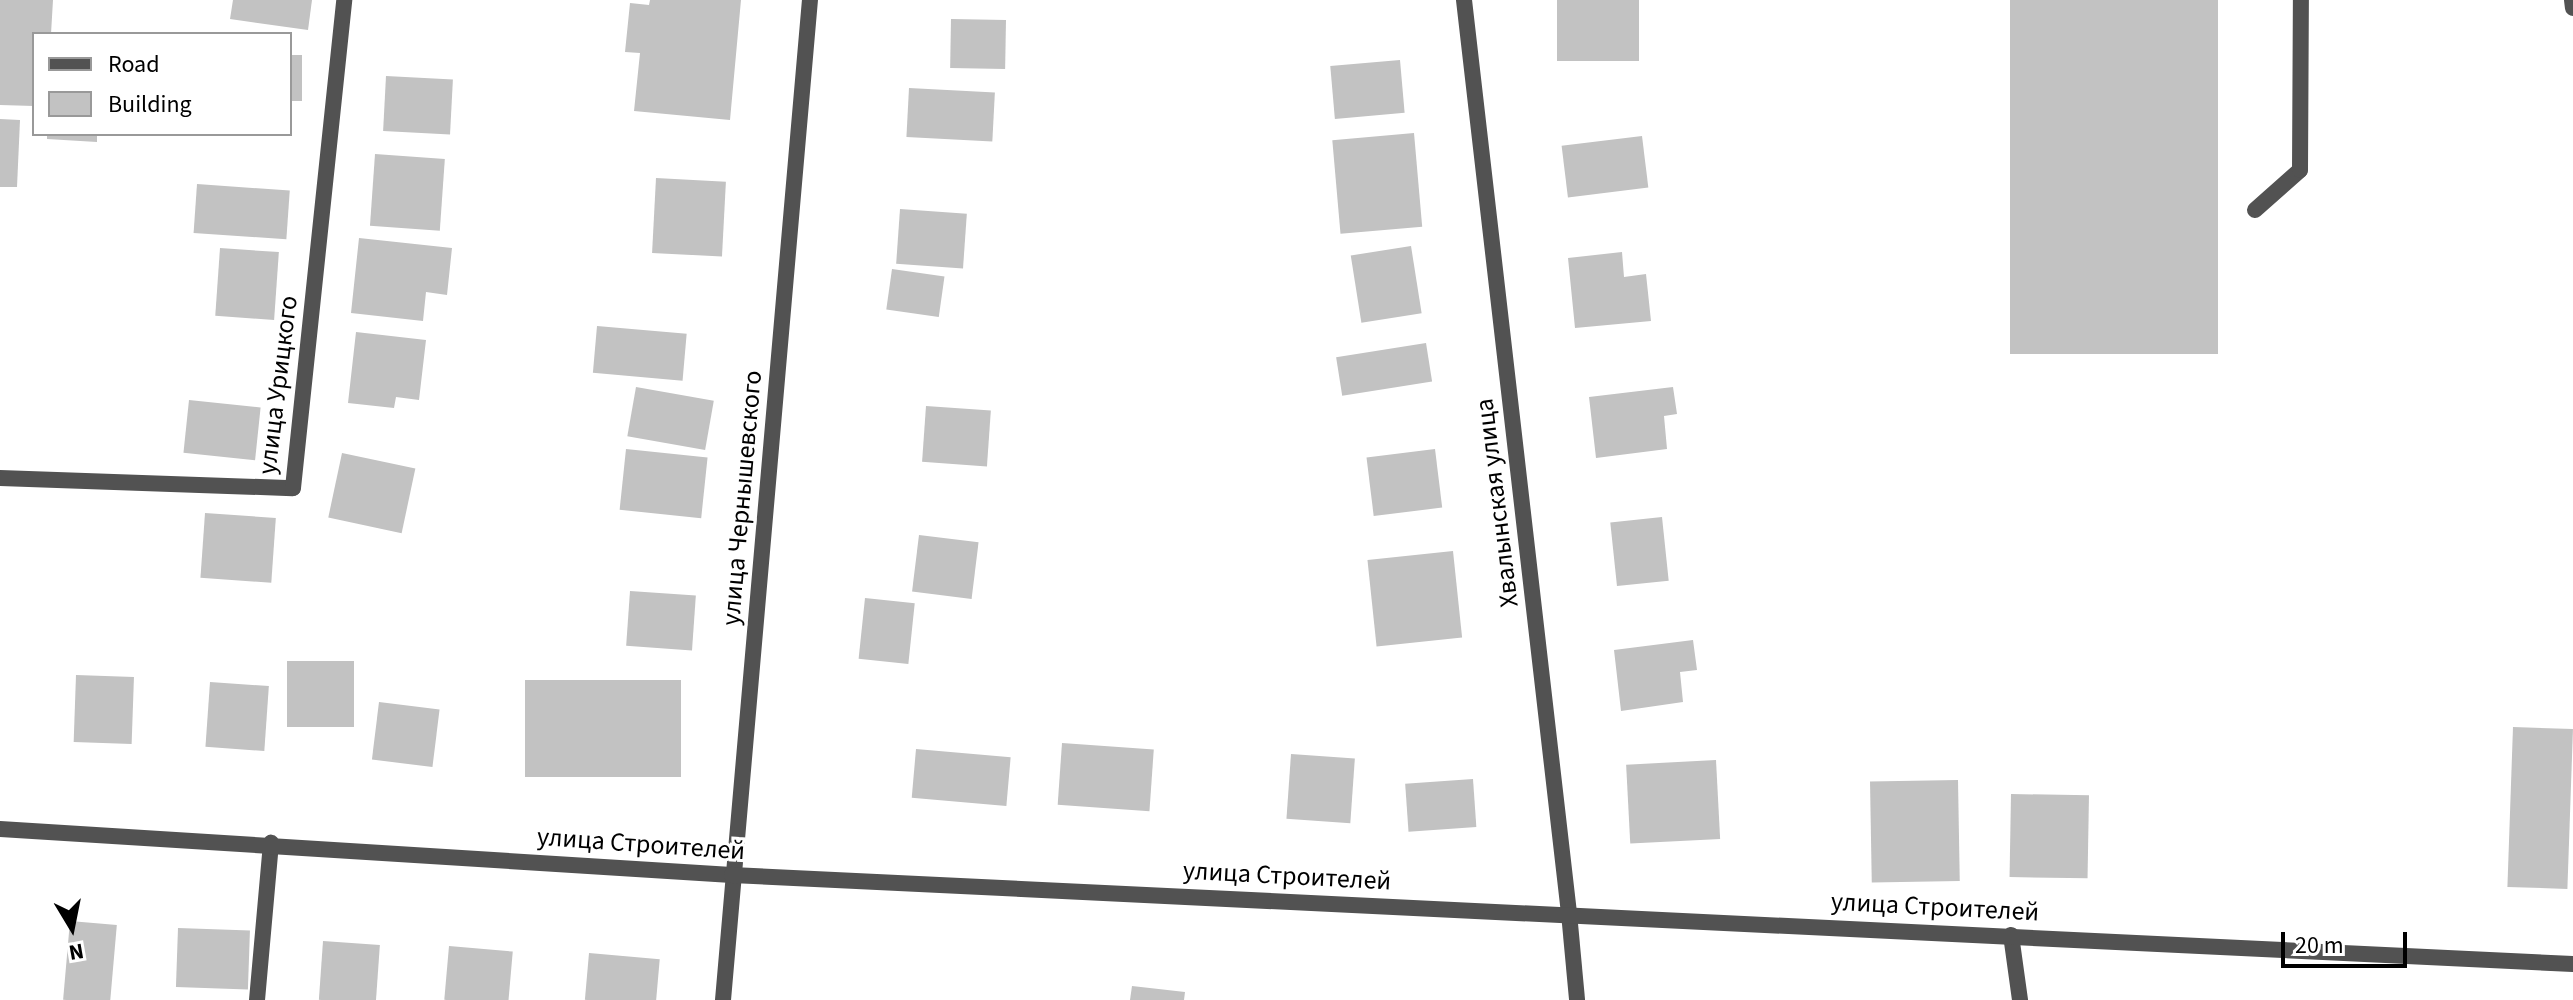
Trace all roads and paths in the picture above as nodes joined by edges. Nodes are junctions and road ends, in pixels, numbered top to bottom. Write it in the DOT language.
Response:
graph roads {
  1 [pos="344,0"];
  2 [pos="810,0"];
  3 [pos="1464,0"];
  4 [pos="2301,0"];
  5 [pos="2572,0"];
  6 [pos="2573,8"];
  7 [pos="2255,210"];
  8 [pos="0,478"];
  9 [pos="0,829"];
  10 [pos="271,843"];
  11 [pos="732,875"];
  12 [pos="1569,913"];
  13 [pos="2011,935"];
  14 [pos="2573,964"];
  15 [pos="257,1000"];
  16 [pos="723,1000"];
  17 [pos="1577,1000"];
  18 [pos="2020,1000"];
  1 -- 8 [label="street, улица Урицкого"];
  2 -- 11 [label="street, улица Чернышевского"];
  3 -- 12 [label="street, Хвалынская улица"];
  4 -- 7 [label="street"];
  5 -- 6 [label="street"];
  9 -- 10 [label="street, улица Строителей"];
  10 -- 11 [label="street, улица Строителей"];
  10 -- 15 [label="street"];
  11 -- 12 [label="street, улица Строителей"];
  11 -- 16 [label="street, улица Чернышевского"];
  12 -- 13 [label="street, улица Строителей"];
  12 -- 17 [label="street, Хвалынская улица"];
  13 -- 14 [label="street, улица Строителей"];
  13 -- 18 [label="street"];
}
